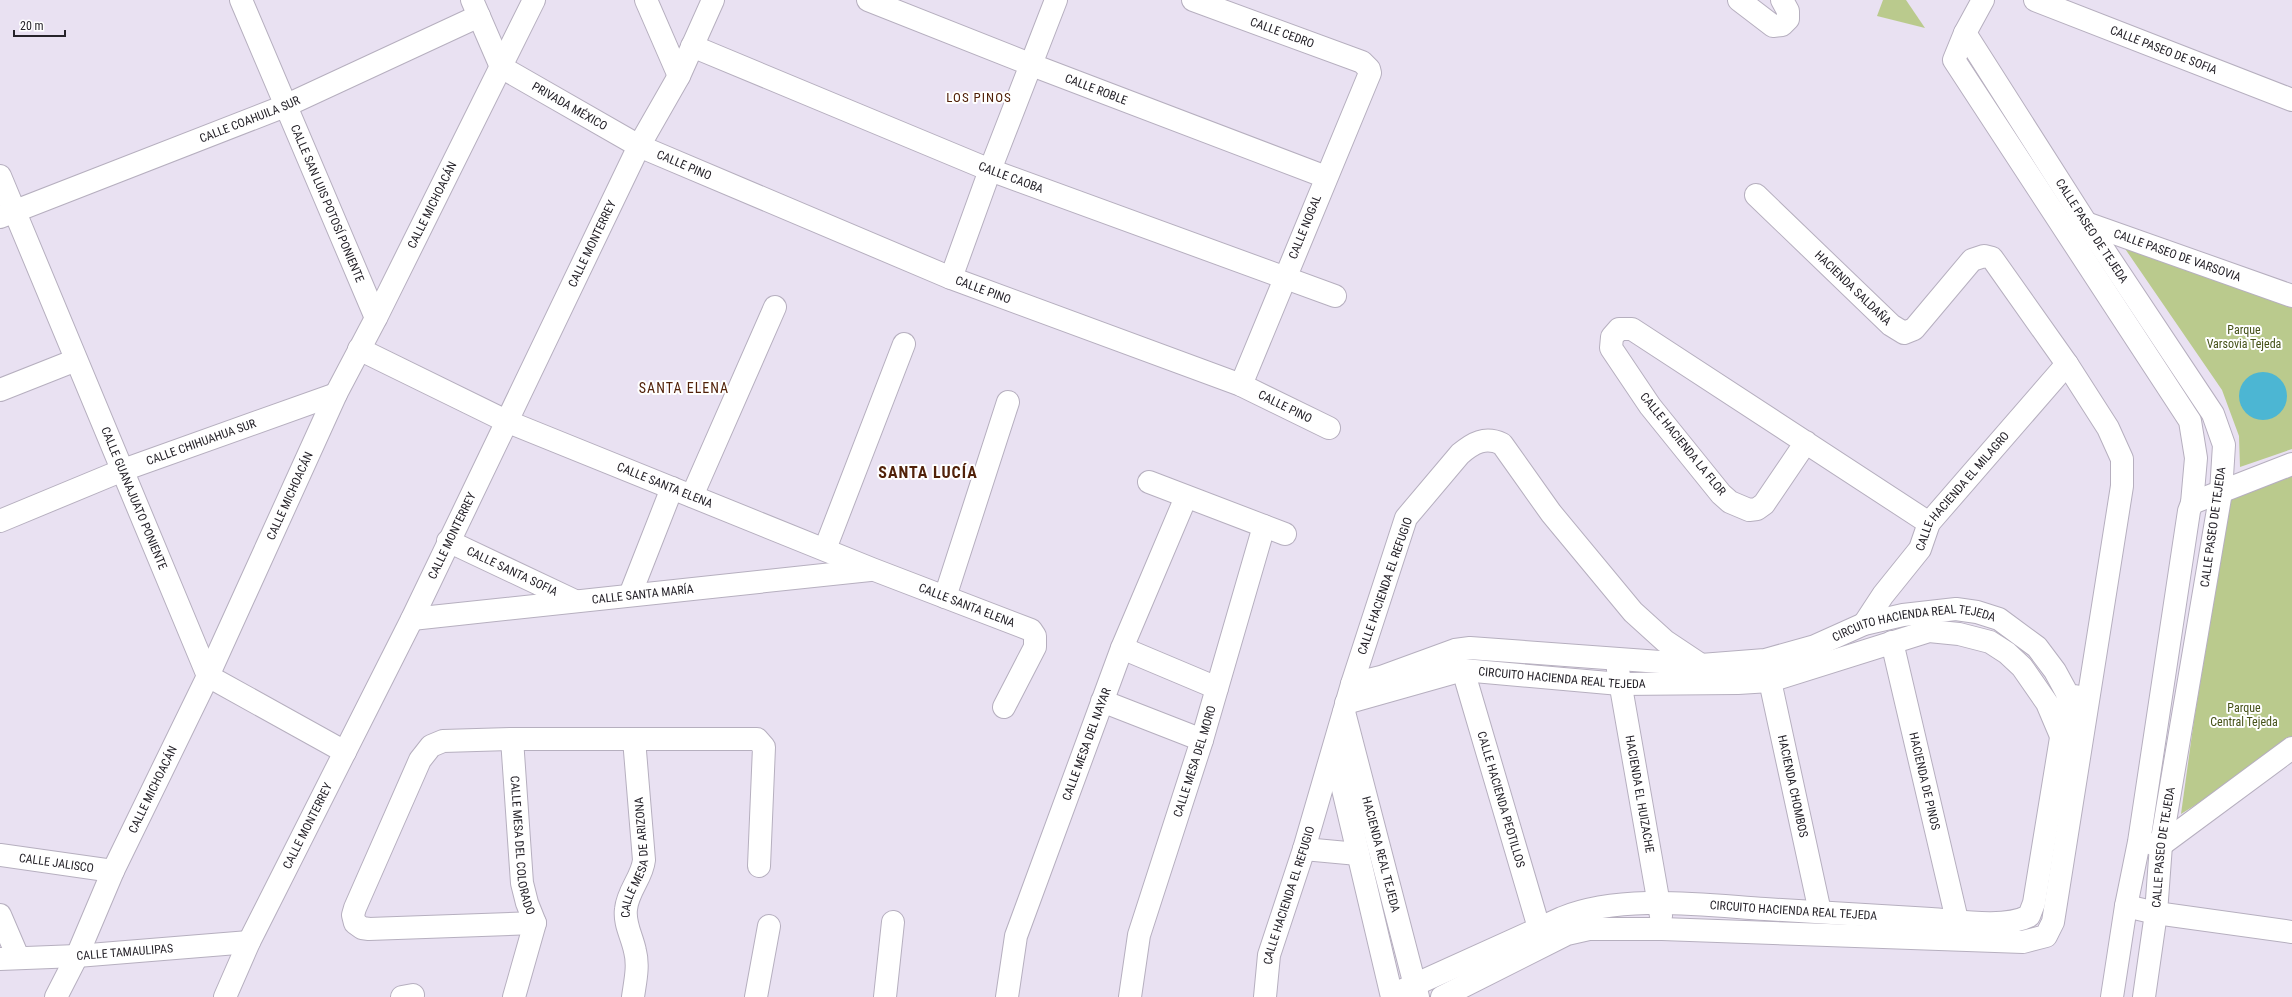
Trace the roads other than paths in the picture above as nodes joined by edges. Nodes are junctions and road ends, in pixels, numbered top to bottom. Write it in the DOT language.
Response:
graph roads {
  1 [pos="241,0"];
  2 [pos="534,0"];
  3 [pos="646,0"];
  4 [pos="713,0"];
  5 [pos="868,0"];
  6 [pos="1056,0"];
  7 [pos="1193,0"];
  8 [pos="1739,0"];
  9 [pos="1782,0"];
  10 [pos="1983,0"];
  11 [pos="2034,0"];
  12 [pos="476,8"];
  13 [pos="1965,33"];
  14 [pos="692,46"];
  15 [pos="1032,65"];
  16 [pos="501,67"];
  17 [pos="1370,69"];
  18 [pos="679,76"];
  19 [pos="2292,100"];
  20 [pos="286,106"];
  21 [pos="639,146"];
  22 [pos="990,170"];
  23 [pos="0,176"];
  24 [pos="1326,177"];
  25 [pos="1756,195"];
  26 [pos="8,214"];
  27 [pos="2086,223"];
  28 [pos="2062,228"];
  29 [pos="1285,277"];
  30 [pos="951,278"];
  31 [pos="1335,296"];
  32 [pos="2292,296"];
  33 [pos="775,307"];
  34 [pos="376,318"];
  35 [pos="904,344"];
  36 [pos="360,349"];
  37 [pos="76,360"];
  38 [pos="2067,364"];
  39 [pos="1241,385"];
  40 [pos="0,390"];
  41 [pos="336,394"];
  42 [pos="1008,402"];
  43 [pos="506,421"];
  44 [pos="1328,428"];
  45 [pos="1806,442"];
  46 [pos="2292,464"];
  47 [pos="123,470"];
  48 [pos="1149,482"];
  49 [pos="672,488"];
  50 [pos="2221,492"];
  51 [pos="692,496"];
  52 [pos="1186,497"];
  53 [pos="2192,503"];
  54 [pos="0,521"];
  55 [pos="1929,523"];
  56 [pos="1264,526"];
  57 [pos="1285,534"];
  58 [pos="448,541"];
  59 [pos="825,549"];
  60 [pos="872,569"];
  61 [pos="630,595"];
  62 [pos="945,597"];
  63 [pos="576,601"];
  64 [pos="412,619"];
  65 [pos="1864,624"];
  66 [pos="1892,642"];
  67 [pos="1122,648"];
  68 [pos="1617,659"];
  69 [pos="1765,660"];
  70 [pos="1701,665"];
  71 [pos="1463,670"];
  72 [pos="208,676"];
  73 [pos="1770,681"];
  74 [pos="1620,684"];
  75 [pos="1217,688"];
  76 [pos="2078,696"];
  77 [pos="1347,699"];
  78 [pos="1102,701"];
  79 [pos="1004,707"];
  80 [pos="2071,738"];
  81 [pos="512,739"];
  82 [pos="634,739"];
  83 [pos="1202,740"];
  84 [pos="2292,748"];
  85 [pos="1334,750"];
  86 [pos="345,752"];
  87 [pos="2139,842"];
  88 [pos="2162,845"];
  89 [pos="1304,849"];
  90 [pos="1358,854"];
  91 [pos="0,855"];
  92 [pos="759,866"];
  93 [pos="113,870"];
  94 [pos="1660,902"];
  95 [pos="2126,906"];
  96 [pos="1820,912"];
  97 [pos="2156,913"];
  98 [pos="0,915"];
  99 [pos="1957,920"];
  100 [pos="893,922"];
  101 [pos="534,923"];
  102 [pos="769,926"];
  103 [pos="1539,928"];
  104 [pos="1662,929"];
  105 [pos="2292,932"];
  106 [pos="249,942"];
  107 [pos="77,956"];
  108 [pos="9,958"];
  109 [pos="1416,991"];
  110 [pos="1392,996"];
  111 [pos="56,997"];
  112 [pos="226,997"];
  113 [pos="514,997"];
  114 [pos="633,997"];
  115 [pos="756,997"];
  116 [pos="884,997"];
  117 [pos="1007,997"];
  118 [pos="1130,997"];
  119 [pos="1265,997"];
  120 [pos="1442,997"];
  121 [pos="2112,997"];
  122 [pos="2144,997"];
  1 -- 20 [label="street, CALLE SAN LUIS POTOSÍ PONIENTE"];
  2 -- 16 [label="street, CALLE MICHOACÁN"];
  3 -- 18 [label="street"];
  4 -- 14 [label="street, CALLE MONTERREY"];
  5 -- 15 [label="street, CALLE ROBLE"];
  6 -- 15 [label="street"];
  7 -- 17 [label="street, CALLE CEDRO"];
  8 -- 9 [label="street"];
  10 -- 13 [label="street"];
  11 -- 19 [label="street, CALLE PASEO DE SOFIA"];
  12 -- 16 [label="street"];
  12 -- 20 [label="street, CALLE COAHUILA SUR"];
  13 -- 27 [label="street, CALLE PASEO DE TEJEDA"];
  13 -- 28 [label="street, CALLE PASEO DE TEJEDA"];
  14 -- 18 [label="street, CALLE MONTERREY"];
  14 -- 22 [label="street, CALLE CAOBA"];
  15 -- 22 [label="street"];
  15 -- 24 [label="street, CALLE ROBLE"];
  16 -- 21 [label="street, PRIVADA MÉXICO"];
  16 -- 34 [label="street, CALLE MICHOACÁN"];
  17 -- 24 [label="street, CALLE NOGAL"];
  18 -- 21 [label="street, CALLE MONTERREY"];
  20 -- 26 [label="street, CALLE COAHUILA SUR"];
  20 -- 34 [label="street, CALLE SAN LUIS POTOSÍ PONIENTE"];
  21 -- 30 [label="street, CALLE PINO"];
  21 -- 43 [label="street, CALLE MONTERREY"];
  22 -- 29 [label="street, CALLE CAOBA"];
  22 -- 30 [label="street"];
  23 -- 26 [label="street, CALLE GUANAJUATO PONIENTE"];
  24 -- 29 [label="street, CALLE NOGAL"];
  25 -- 38 [label="street, HACIENDA SALDAÑA"];
  26 -- 37 [label="street, CALLE GUANAJUATO PONIENTE"];
  27 -- 28 [label="street"];
  27 -- 32 [label="street, CALLE PASEO DE VARSOVIA"];
  27 -- 50 [label="street, CALLE PASEO DE TEJEDA"];
  28 -- 53 [label="street, CALLE PASEO DE TEJEDA"];
  29 -- 31 [label="street, CALLE CAOBA"];
  29 -- 39 [label="street, CALLE NOGAL"];
  30 -- 39 [label="street, CALLE PINO"];
  33 -- 51 [label="street"];
  34 -- 36 [label="street, CALLE MICHOACÁN"];
  35 -- 59 [label="street"];
  36 -- 41 [label="street, CALLE MICHOACÁN"];
  36 -- 43 [label="street, CALLE SANTA ELENA"];
  37 -- 40 [label="street"];
  37 -- 47 [label="street, CALLE GUANAJUATO PONIENTE"];
  38 -- 55 [label="street, CALLE HACIENDA EL MILAGRO"];
  38 -- 76 [label="street, CIRCUITO HACIENDA REAL TEJEDA"];
  39 -- 44 [label="street, CALLE PINO"];
  41 -- 47 [label="street, CALLE CHIHUAHUA SUR"];
  41 -- 72 [label="street, CALLE MICHOACÁN"];
  42 -- 62 [label="street"];
  43 -- 49 [label="street, CALLE SANTA ELENA"];
  43 -- 58 [label="street, CALLE MONTERREY"];
  45 -- 45 [label="street, CALLE HACIENDA LA FLOR"];
  45 -- 55 [label="street, CALLE HACIENDA LA FLOR"];
  46 -- 50 [label="street"];
  47 -- 54 [label="street, CALLE CHIHUAHUA SUR"];
  47 -- 72 [label="street, CALLE GUANAJUATO PONIENTE"];
  48 -- 52 [label="street"];
  49 -- 51 [label="street, CALLE SANTA ELENA"];
  49 -- 61 [label="street"];
  50 -- 53 [label="street"];
  50 -- 88 [label="street, CALLE PASEO DE TEJEDA"];
  51 -- 59 [label="street, CALLE SANTA ELENA"];
  52 -- 56 [label="street"];
  52 -- 67 [label="street, CALLE MESA DEL NAYAR"];
  53 -- 87 [label="street, CALLE PASEO DE TEJEDA"];
  55 -- 65 [label="street, CALLE HACIENDA EL MILAGRO"];
  56 -- 57 [label="street"];
  56 -- 75 [label="street, CALLE MESA DEL MORO"];
  58 -- 63 [label="street, CALLE SANTA SOFIA"];
  58 -- 64 [label="street, CALLE MONTERREY"];
  59 -- 60 [label="street, CALLE SANTA ELENA"];
  60 -- 61 [label="street, CALLE SANTA MARÍA"];
  60 -- 62 [label="street, CALLE SANTA ELENA"];
  61 -- 63 [label="street, CALLE SANTA MARÍA"];
  62 -- 79 [label="street, CALLE SANTA ELENA"];
  63 -- 64 [label="street, CALLE SANTA MARÍA"];
  64 -- 86 [label="street, CALLE MONTERREY"];
  65 -- 69 [label="street, CIRCUITO HACIENDA REAL TEJEDA"];
  65 -- 76 [label="street, CIRCUITO HACIENDA REAL TEJEDA"];
  66 -- 73 [label="street, CIRCUITO HACIENDA REAL TEJEDA"];
  66 -- 80 [label="street, CIRCUITO HACIENDA REAL TEJEDA"];
  66 -- 99 [label="street, HACIENDA DE PINOS"];
  67 -- 75 [label="street"];
  67 -- 78 [label="street, CALLE MESA DEL NAYAR"];
  68 -- 70 [label="street, CIRCUITO HACIENDA REAL TEJEDA"];
  68 -- 74 [label="street, HACIENDA EL HUIZACHE"];
  68 -- 77 [label="street, CIRCUITO HACIENDA REAL TEJEDA"];
  69 -- 70 [label="street, CIRCUITO HACIENDA REAL TEJEDA"];
  69 -- 73 [label="street, HACIENDA CHOMBOS"];
  70 -- 77 [label="street, CALLE HACIENDA EL REFUGIO"];
  71 -- 74 [label="street, CIRCUITO HACIENDA REAL TEJEDA"];
  71 -- 77 [label="street, CIRCUITO HACIENDA REAL TEJEDA"];
  71 -- 103 [label="street, CALLE HACIENDA PEOTILLOS"];
  72 -- 86 [label="street"];
  72 -- 93 [label="street, CALLE MICHOACÁN"];
  73 -- 74 [label="street, CIRCUITO HACIENDA REAL TEJEDA"];
  73 -- 96 [label="street, HACIENDA CHOMBOS"];
  74 -- 94 [label="street, HACIENDA EL HUIZACHE"];
  75 -- 83 [label="street, CALLE MESA DEL MORO"];
  76 -- 80 [label="street, CIRCUITO HACIENDA REAL TEJEDA"];
  77 -- 85 [label="street, CALLE HACIENDA EL REFUGIO"];
  77 -- 109 [label="street, HACIENDA REAL TEJEDA"];
  78 -- 83 [label="street"];
  78 -- 117 [label="street, CALLE MESA DEL NAYAR"];
  80 -- 99 [label="street, CIRCUITO HACIENDA REAL TEJEDA"];
  80 -- 104 [label="street, CIRCUITO HACIENDA REAL TEJEDA"];
  81 -- 82 [label="street"];
  81 -- 101 [label="street, CALLE MESA DEL COLORADO"];
  81 -- 101 [label="street"];
  82 -- 92 [label="street"];
  82 -- 114 [label="street, CALLE MESA DE ARIZONA"];
  83 -- 118 [label="street, CALLE MESA DEL MORO"];
  84 -- 88 [label="street"];
  85 -- 89 [label="street, CALLE HACIENDA EL REFUGIO"];
  85 -- 90 [label="street, HACIENDA REAL TEJEDA"];
  86 -- 106 [label="street, CALLE MONTERREY"];
  87 -- 88 [label="street"];
  87 -- 95 [label="street, CALLE PASEO DE TEJEDA"];
  88 -- 97 [label="street, CALLE PASEO DE TEJEDA"];
  89 -- 90 [label="street, HACIENDA REAL TEJEDA"];
  89 -- 119 [label="street, CALLE HACIENDA EL REFUGIO"];
  90 -- 110 [label="street, HACIENDA REAL TEJEDA"];
  91 -- 93 [label="street, CALLE JALISCO"];
  93 -- 107 [label="street, CALLE MICHOACÁN"];
  94 -- 96 [label="street, CIRCUITO HACIENDA REAL TEJEDA"];
  94 -- 103 [label="street, CIRCUITO HACIENDA REAL TEJEDA"];
  94 -- 104 [label="street, HACIENDA EL HUIZACHE"];
  95 -- 97 [label="street"];
  95 -- 121 [label="street, CALLE PASEO DE TEJEDA"];
  96 -- 99 [label="street, CIRCUITO HACIENDA REAL TEJEDA"];
  97 -- 105 [label="street"];
  97 -- 122 [label="street, CALLE PASEO DE TEJEDA"];
  98 -- 108 [label="street"];
  100 -- 116 [label="street"];
  101 -- 113 [label="street, CALLE MESA DEL COLORADO"];
  102 -- 115 [label="street"];
  103 -- 109 [label="street, CIRCUITO HACIENDA REAL TEJEDA"];
  104 -- 120 [label="street, CIRCUITO HACIENDA REAL TEJEDA"];
  106 -- 107 [label="street, CALLE TAMAULIPAS"];
  106 -- 112 [label="street, CALLE MONTERREY"];
  107 -- 108 [label="street, CALLE TAMAULIPAS"];
  107 -- 111 [label="street, CALLE MICHOACÁN"];
  109 -- 110 [label="street, CIRCUITO HACIENDA REAL TEJEDA"];
}
